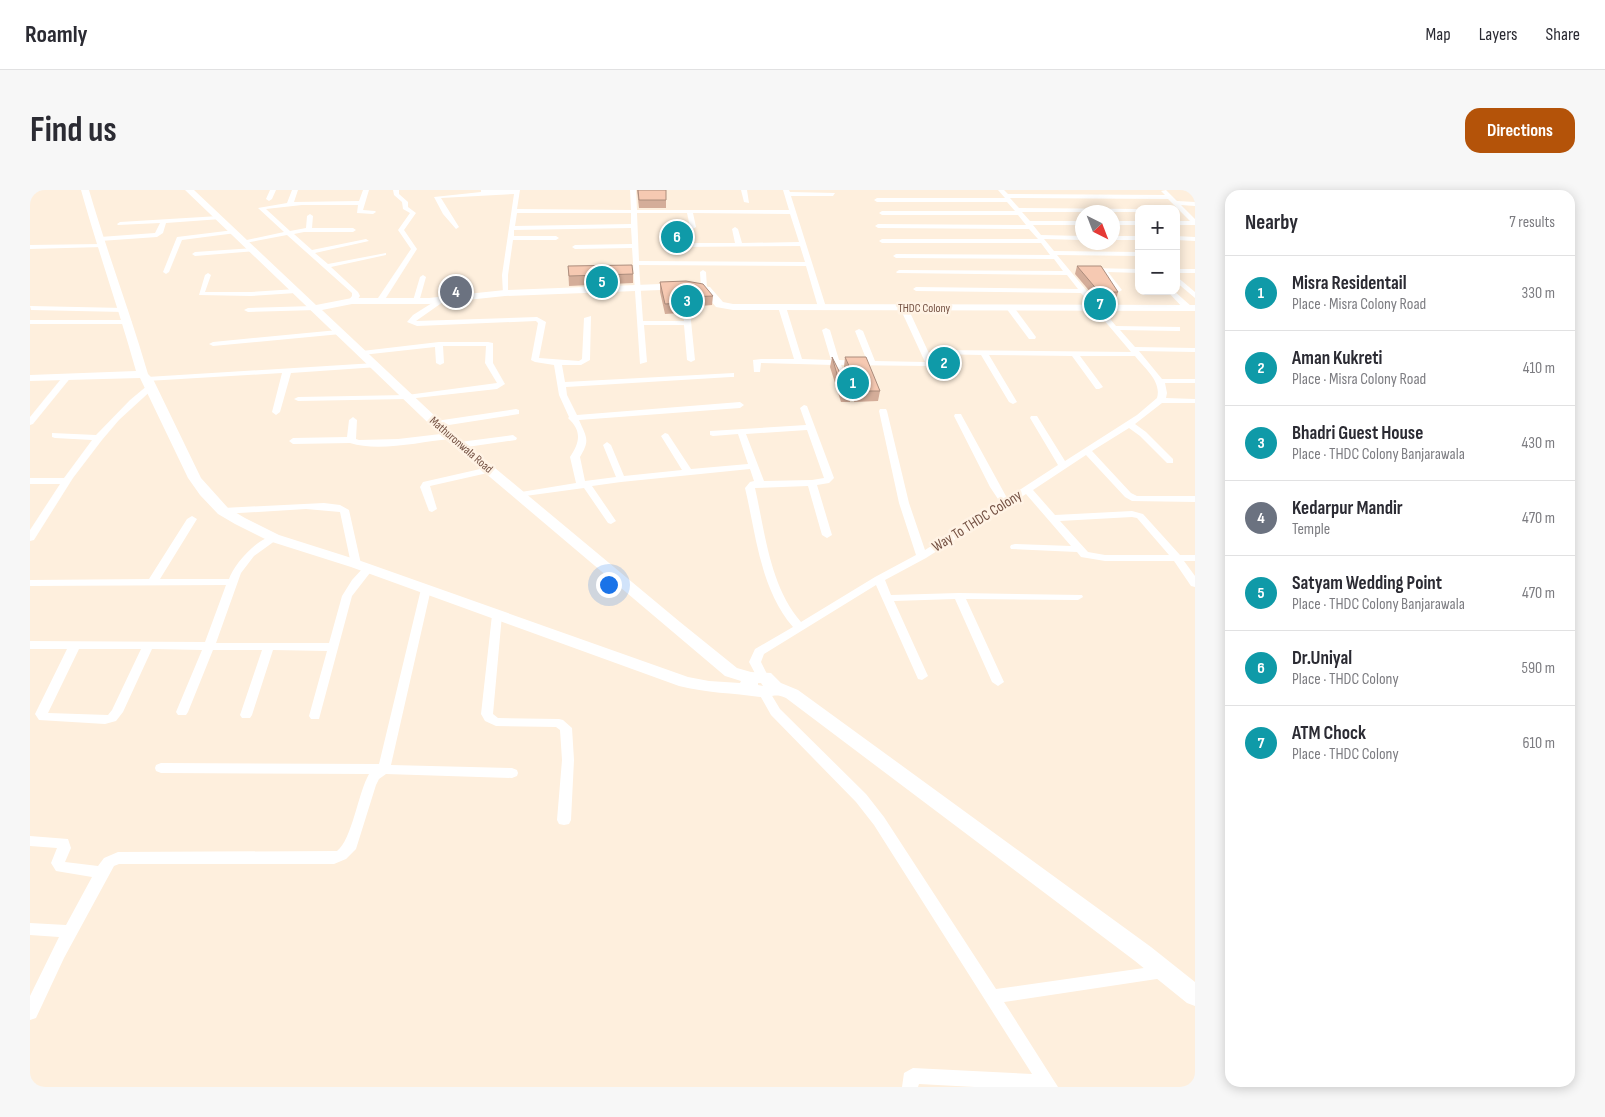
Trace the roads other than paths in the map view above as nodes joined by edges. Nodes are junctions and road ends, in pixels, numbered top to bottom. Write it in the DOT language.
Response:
graph roads {
  1 [pos="84,190"];
  2 [pos="189,190"];
  3 [pos="273,190"];
  4 [pos="295,190"];
  5 [pos="366,190"];
  6 [pos="396,190"];
  7 [pos="633,190"];
  8 [pos="744,190"];
  9 [pos="1001,190"];
  10 [pos="1163,190"];
  11 [pos="516,191"];
  12 [pos="484,192"];
  13 [pos="787,192"];
  14 [pos="833,194"];
  15 [pos="1168,197"];
  16 [pos="269,198"];
  17 [pos="1008,198"];
  18 [pos="876,200"];
  19 [pos="747,202"];
  20 [pos="362,203"];
  21 [pos="290,204"];
  22 [pos="1195,204"];
  23 [pos="1176,205"];
  24 [pos="1180,207"];
  25 [pos="1180,208"];
  26 [pos="1135,210"];
  27 [pos="513,211"];
  28 [pos="690,211"];
  29 [pos="1018,211"];
  30 [pos="374,212"];
  31 [pos="633,212"];
  32 [pos="793,212"];
  33 [pos="882,213"];
  34 [pos="310,216"];
  35 [pos="1192,217"];
  36 [pos="219,218"];
  37 [pos="164,221"];
  38 [pos="1075,223"];
  39 [pos="1120,223"];
  40 [pos="1135,223"];
  41 [pos="1180,223"];
  42 [pos="1195,223"];
  43 [pos="120,224"];
  44 [pos="1030,225"];
  45 [pos="634,226"];
  46 [pos="878,226"];
  47 [pos="456,227"];
  48 [pos="693,227"];
  49 [pos="511,228"];
  50 [pos="735,229"];
  51 [pos="309,230"];
  52 [pos="353,230"];
  53 [pos="234,232"];
  54 [pos="288,233"];
  55 [pos="510,238"];
  56 [pos="556,238"];
  57 [pos="1075,238"];
  58 [pos="1120,238"];
  59 [pos="1135,238"];
  60 [pos="1180,238"];
  61 [pos="1041,239"];
  62 [pos="1195,239"];
  63 [pos="366,241"];
  64 [pos="882,241"];
  65 [pos="100,242"];
  66 [pos="636,244"];
  67 [pos="803,244"];
  68 [pos="675,245"];
  69 [pos="739,245"];
  70 [pos="249,246"];
  71 [pos="30,247"];
  72 [pos="575,247"];
  73 [pos="311,252"];
  74 [pos="195,254"];
  75 [pos="384,254"];
  76 [pos="1135,254"];
  77 [pos="1055,255"];
  78 [pos="896,256"];
  79 [pos="637,263"];
  80 [pos="808,264"];
  81 [pos="328,266"];
  82 [pos="1103,270"];
  83 [pos="1067,271"];
  84 [pos="1135,271"];
  85 [pos="1180,271"];
  86 [pos="1195,271"];
  87 [pos="166,272"];
  88 [pos="703,272"];
  89 [pos="899,272"];
  90 [pos="208,275"];
  91 [pos="423,277"];
  92 [pos="1180,282"];
  93 [pos="637,288"];
  94 [pos="704,288"];
  95 [pos="916,289"];
  96 [pos="1119,290"];
  97 [pos="296,291"];
  98 [pos="506,292"];
  99 [pos="1085,293"];
  100 [pos="1175,295"];
  101 [pos="1195,296"];
  102 [pos="440,300"];
  103 [pos="380,301"];
  104 [pos="352,302"];
  105 [pos="415,302"];
  106 [pos="32,306"];
  107 [pos="751,307"];
  108 [pos="782,307"];
  109 [pos="822,307"];
  110 [pos="314,308"];
  111 [pos="904,308"];
  112 [pos="1010,308"];
  113 [pos="1097,308"];
  114 [pos="1192,308"];
  115 [pos="124,310"];
  116 [pos="248,310"];
  117 [pos="687,313"];
  118 [pos="588,318"];
  119 [pos="30,322"];
  120 [pos="128,322"];
  121 [pos="641,323"];
  122 [pos="688,324"];
  123 [pos="1115,328"];
  124 [pos="1177,329"];
  125 [pos="826,330"];
  126 [pos="859,331"];
  127 [pos="338,332"];
  128 [pos="1032,337"];
  129 [pos="213,344"];
  130 [pos="438,344"];
  131 [pos="1195,350"];
  132 [pos="1133,351"];
  133 [pos="925,352"];
  134 [pos="983,352"];
  135 [pos="1074,353"];
  136 [pos="362,354"];
  137 [pos="691,360"];
  138 [pos="643,362"];
  139 [pos="799,362"];
  140 [pos="836,362"];
  141 [pos="440,363"];
  142 [pos="558,363"];
  143 [pos="872,363"];
  144 [pos="374,365"];
  145 [pos="757,370"];
  146 [pos="287,371"];
  147 [pos="731,375"];
  148 [pos="68,376"];
  149 [pos="30,378"];
  150 [pos="147,380"];
  151 [pos="1160,381"];
  152 [pos="1195,381"];
  153 [pos="561,386"];
  154 [pos="1099,387"];
  155 [pos="406,397"];
  156 [pos="298,399"];
  157 [pos="852,399"];
  158 [pos="1161,400"];
  159 [pos="1195,401"];
  160 [pos="1013,402"];
  161 [pos="740,406"];
  162 [pos="804,408"];
  163 [pos="276,412"];
  164 [pos="516,412"];
  165 [pos="883,412"];
  166 [pos="958,416"];
  167 [pos="572,418"];
  168 [pos="1034,418"];
  169 [pos="354,420"];
  170 [pos="30,422"];
  171 [pos="436,424"];
  172 [pos="1129,424"];
  173 [pos="811,427"];
  174 [pos="741,431"];
  175 [pos="713,433"];
  176 [pos="55,435"];
  177 [pos="449,436"];
  178 [pos="665,436"];
  179 [pos="100,438"];
  180 [pos="513,438"];
  181 [pos="351,440"];
  182 [pos="293,441"];
  183 [pos="460,445"];
  184 [pos="607,445"];
  185 [pos="1086,450"];
  186 [pos="1170,461"];
  187 [pos="1063,465"];
  188 [pos="754,466"];
  189 [pos="489,470"];
  190 [pos="687,471"];
  191 [pos="621,479"];
  192 [pos="30,481"];
  193 [pos="68,481"];
  194 [pos="812,482"];
  195 [pos="584,484"];
  196 [pos="760,484"];
  197 [pos="1027,489"];
  198 [pos="521,495"];
  199 [pos="1195,499"];
  200 [pos="1005,502"];
  201 [pos="432,509"];
  202 [pos="223,511"];
  203 [pos="1054,518"];
  204 [pos="192,520"];
  205 [pos="611,521"];
  206 [pos="33,528"];
  207 [pos="827,535"];
  208 [pos="30,538"];
  209 [pos="274,538"];
  210 [pos="1015,547"];
  211 [pos="1078,549"];
  212 [pos="922,556"];
  213 [pos="1177,558"];
  214 [pos="1195,558"];
  215 [pos="362,566"];
  216 [pos="880,578"];
  217 [pos="30,582"];
  218 [pos="152,582"];
  219 [pos="232,582"];
  220 [pos="1195,584"];
  221 [pos="426,589"];
  222 [pos="959,596"];
  223 [pos="1078,597"];
  224 [pos="888,598"];
  225 [pos="497,615"];
  226 [pos="800,628"];
  227 [pos="30,645"];
  228 [pos="75,645"];
  229 [pos="148,646"];
  230 [pos="209,647"];
  231 [pos="333,647"];
  232 [pos="268,648"];
  233 [pos="922,676"];
  234 [pos="998,682"];
  235 [pos="760,684"];
  236 [pos="182,712"];
  237 [pos="246,715"];
  238 [pos="315,716"];
  239 [pos="161,768"];
  240 [pos="384,769"];
  241 [pos="512,773"];
  242 [pos="564,820"];
  243 [pos="30,841"];
  244 [pos="102,872"];
  245 [pos="30,929"];
  246 [pos="70,932"];
  247 [pos="1165,972"];
  248 [pos="1195,996"];
  249 [pos="991,997"];
  250 [pos="30,1013"];
  251 [pos="1048,1085"];
  252 [pos="910,1087"];
  1 -- 65 [label="street"];
  2 -- 36 [label="street, Mathuronwala Road"];
  3 -- 16 [label="street"];
  4 -- 21 [label="street"];
  5 -- 20 [label="street"];
  6 -- 103 [label="street"];
  7 -- 31 [label="street"];
  8 -- 19 [label="street"];
  9 -- 17 [label="street"];
  10 -- 15 [label="street"];
  11 -- 12 [label="street"];
  11 -- 27 [label="street"];
  12 -- 47 [label="street"];
  13 -- 14 [label="street"];
  13 -- 32 [label="street"];
  15 -- 17 [label="street"];
  15 -- 23 [label="street"];
  17 -- 18 [label="street"];
  17 -- 29 [label="street"];
  20 -- 21 [label="street"];
  20 -- 30 [label="street"];
  21 -- 54 [label="street"];
  22 -- 24 [label="street"];
  25 -- 35 [label="street"];
  26 -- 29 [label="street"];
  27 -- 31 [label="street"];
  27 -- 49 [label="street"];
  28 -- 31 [label="street"];
  28 -- 32 [label="street"];
  28 -- 48 [label="street"];
  29 -- 33 [label="street"];
  29 -- 44 [label="street"];
  31 -- 45 [label="street"];
  32 -- 67 [label="street"];
  34 -- 51 [label="street"];
  35 -- 42 [label="street"];
  36 -- 37 [label="street"];
  36 -- 53 [label="street, Mathuronwala Road"];
  37 -- 43 [label="street"];
  37 -- 65 [label="street"];
  38 -- 44 [label="street"];
  39 -- 40 [label="street"];
  41 -- 42 [label="street"];
  44 -- 46 [label="street"];
  44 -- 61 [label="street"];
  45 -- 49 [label="street"];
  45 -- 66 [label="street"];
  49 -- 55 [label="street"];
  50 -- 69 [label="street"];
  51 -- 52 [label="street"];
  51 -- 54 [label="street"];
  53 -- 70 [label="street, Mathuronwala Road"];
  53 -- 87 [label="street"];
  54 -- 70 [label="street"];
  54 -- 73 [label="street"];
  55 -- 56 [label="street"];
  55 -- 98 [label="street"];
  57 -- 61 [label="street"];
  58 -- 59 [label="street"];
  60 -- 62 [label="street"];
  61 -- 64 [label="street"];
  61 -- 77 [label="street"];
  63 -- 73 [label="street"];
  65 -- 71 [label="street"];
  65 -- 115 [label="street"];
  66 -- 72 [label="street"];
  66 -- 79 [label="street"];
  67 -- 69 [label="street"];
  67 -- 80 [label="street"];
  68 -- 69 [label="street"];
  70 -- 74 [label="street"];
  70 -- 97 [label="street, Mathuronwala Road"];
  73 -- 81 [label="street"];
  75 -- 81 [label="street"];
  76 -- 77 [label="street"];
  77 -- 78 [label="street"];
  77 -- 83 [label="street"];
  79 -- 80 [label="street"];
  79 -- 93 [label="street"];
  80 -- 109 [label="street"];
  81 -- 104 [label="street"];
  82 -- 83 [label="street"];
  82 -- 84 [label="street"];
  82 -- 96 [label="street"];
  83 -- 89 [label="street"];
  83 -- 99 [label="street"];
  85 -- 86 [label="street"];
  88 -- 94 [label="street"];
  90 -- 97 [label="street"];
  91 -- 105 [label="street"];
  92 -- 101 [label="street"];
  93 -- 94 [label="street"];
  93 -- 98 [label="street"];
  93 -- 121 [label="street"];
  94 -- 107 [label="street"];
  95 -- 99 [label="street"];
  97 -- 110 [label="street, Mathuronwala Road"];
  98 -- 102 [label="street"];
  99 -- 113 [label="street"];
  100 -- 114 [label="street"];
  102 -- 105 [label="street"];
  102 -- 142 [label="street"];
  103 -- 104 [label="street"];
  103 -- 105 [label="street"];
  104 -- 110 [label="street"];
  106 -- 115 [label="street"];
  107 -- 108 [label="street, THDC Colony"];
  108 -- 109 [label="street, THDC Colony"];
  108 -- 139 [label="street"];
  109 -- 111 [label="street, THDC Colony"];
  110 -- 116 [label="street"];
  110 -- 127 [label="street, Mathuronwala Road"];
  111 -- 112 [label="street, THDC Colony"];
  111 -- 133 [label="street"];
  112 -- 113 [label="street, THDC Colony"];
  112 -- 128 [label="street"];
  113 -- 114 [label="street, THDC Colony"];
  113 -- 123 [label="street"];
  115 -- 120 [label="street"];
  117 -- 122 [label="street"];
  118 -- 142 [label="street"];
  119 -- 120 [label="street"];
  120 -- 150 [label="street"];
  121 -- 122 [label="street"];
  121 -- 138 [label="street"];
  122 -- 137 [label="street"];
  123 -- 124 [label="street"];
  123 -- 132 [label="street"];
  125 -- 140 [label="street"];
  126 -- 143 [label="street"];
  127 -- 129 [label="street"];
  127 -- 136 [label="street, Mathuronwala Road"];
  130 -- 136 [label="street"];
  130 -- 141 [label="street"];
  130 -- 155 [label="street"];
  131 -- 132 [label="street"];
  132 -- 135 [label="street"];
  132 -- 151 [label="street"];
  133 -- 134 [label="street"];
  133 -- 143 [label="street"];
  134 -- 135 [label="street"];
  134 -- 160 [label="street"];
  135 -- 154 [label="street"];
  136 -- 144 [label="street, Mathuronwala Road"];
  139 -- 140 [label="street"];
  139 -- 145 [label="street"];
  140 -- 143 [label="street"];
  140 -- 157 [label="street"];
  142 -- 153 [label="street"];
  144 -- 146 [label="street"];
  144 -- 155 [label="street, Mathuronwala Road"];
  146 -- 150 [label="street"];
  146 -- 163 [label="street"];
  147 -- 153 [label="street"];
  148 -- 149 [label="street"];
  148 -- 150 [label="street"];
  148 -- 170 [label="street"];
  150 -- 179 [label="street"];
  150 -- 202 [label="street"];
  151 -- 152 [label="street"];
  151 -- 158 [label="street"];
  153 -- 167 [label="street"];
  155 -- 156 [label="street"];
  155 -- 171 [label="street, Mathuronwala Road"];
  158 -- 159 [label="street"];
  158 -- 172 [label="street, Way To THDC Colony"];
  161 -- 167 [label="street"];
  162 -- 173 [label="street"];
  164 -- 171 [label="street"];
  165 -- 212 [label="street"];
  166 -- 200 [label="street"];
  167 -- 195 [label="street"];
  168 -- 187 [label="street"];
  169 -- 181 [label="street"];
  171 -- 177 [label="street, Mathuronwala Road"];
  172 -- 185 [label="street, Way To THDC Colony"];
  172 -- 186 [label="street"];
  173 -- 174 [label="street"];
  173 -- 194 [label="street"];
  174 -- 175 [label="street"];
  174 -- 188 [label="street"];
  176 -- 179 [label="street"];
  177 -- 181 [label="street"];
  177 -- 183 [label="street, Mathuronwala Road"];
  178 -- 190 [label="street"];
  179 -- 193 [label="street"];
  180 -- 183 [label="street"];
  181 -- 182 [label="street"];
  183 -- 189 [label="street, Mathuronwala Road"];
  184 -- 191 [label="street"];
  185 -- 187 [label="street, Way To THDC Colony"];
  185 -- 199 [label="street"];
  187 -- 197 [label="street, Way To THDC Colony"];
  188 -- 190 [label="street"];
  188 -- 196 [label="street"];
  189 -- 198 [label="street, Mathuronwala Road"];
  189 -- 201 [label="street"];
  190 -- 191 [label="street"];
  191 -- 195 [label="street"];
  192 -- 193 [label="street"];
  193 -- 206 [label="street"];
  194 -- 196 [label="street"];
  194 -- 207 [label="street"];
  195 -- 198 [label="street"];
  195 -- 205 [label="street"];
  196 -- 226 [label="street"];
  197 -- 200 [label="street, Way To THDC Colony"];
  197 -- 203 [label="street"];
  198 -- 235 [label="street, Mathuronwala Road"];
  200 -- 212 [label="street, Way To THDC Colony"];
  202 -- 209 [label="street"];
  202 -- 215 [label="street"];
  203 -- 211 [label="street"];
  203 -- 213 [label="street"];
  204 -- 218 [label="street"];
  206 -- 208 [label="street"];
  209 -- 215 [label="street"];
  209 -- 219 [label="street"];
  210 -- 211 [label="street"];
  211 -- 213 [label="street"];
  212 -- 216 [label="street, Way To THDC Colony"];
  213 -- 214 [label="street"];
  213 -- 220 [label="street"];
  215 -- 221 [label="street"];
  215 -- 231 [label="street"];
  216 -- 224 [label="street"];
  216 -- 226 [label="street, Way To THDC Colony"];
  217 -- 218 [label="street"];
  218 -- 219 [label="street"];
  219 -- 230 [label="street"];
  221 -- 225 [label="street"];
  221 -- 240 [label="street"];
  222 -- 223 [label="street"];
  222 -- 224 [label="street"];
  222 -- 234 [label="street"];
  224 -- 233 [label="street"];
  225 -- 235 [label="street"];
  225 -- 242 [label="street"];
  226 -- 235 [label="street, Way To THDC Colony"];
  227 -- 228 [label="street"];
  228 -- 229 [label="street"];
  228 -- 229 [label="street"];
  229 -- 230 [label="street"];
  230 -- 232 [label="street"];
  230 -- 236 [label="street"];
  231 -- 232 [label="street"];
  231 -- 238 [label="street"];
  232 -- 237 [label="street"];
  235 -- 247 [label="street, Mathuronwala Road"];
  235 -- 249 [label="street"];
  239 -- 240 [label="street"];
  240 -- 241 [label="street"];
  240 -- 244 [label="street"];
  243 -- 244 [label="street"];
  244 -- 246 [label="street"];
  245 -- 246 [label="street"];
  246 -- 250 [label="street"];
  247 -- 248 [label="street, Mathuronwala Road"];
  247 -- 249 [label="street"];
  249 -- 251 [label="street"];
  251 -- 252 [label="street"];
}
